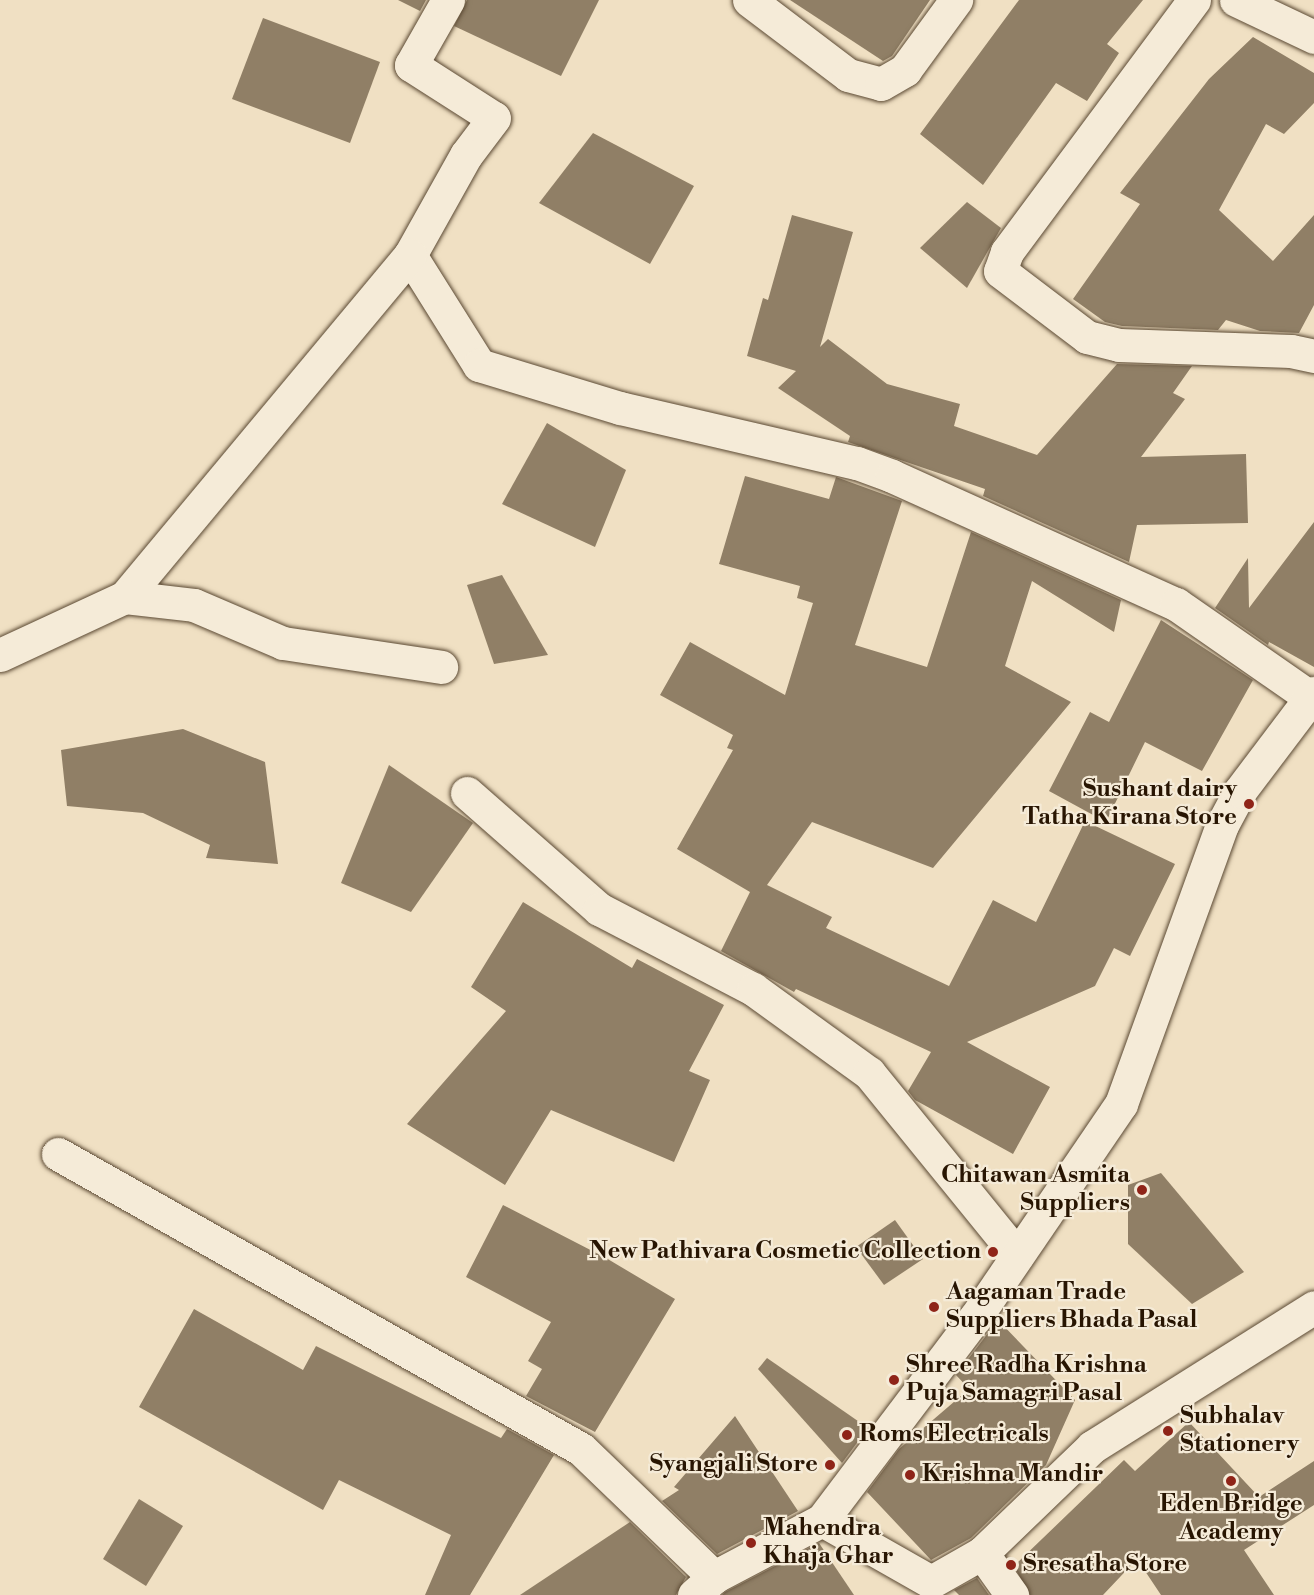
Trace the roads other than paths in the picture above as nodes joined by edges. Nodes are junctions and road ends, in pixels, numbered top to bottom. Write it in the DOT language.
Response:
graph roads {
  1 [pos="448,0"];
  2 [pos="749,0"];
  3 [pos="956,0"];
  4 [pos="1194,0"];
  5 [pos="1236,0"];
  6 [pos="1314,37"];
  7 [pos="410,255"];
  8 [pos="1314,356"];
  9 [pos="125,597"];
  10 [pos="0,655"];
  11 [pos="441,668"];
  12 [pos="1312,695"];
  13 [pos="466,793"];
  14 [pos="58,1154"];
  15 [pos="1017,1255"];
  16 [pos="1314,1307"];
  17 [pos="822,1520"];
  18 [pos="982,1553"];
  19 [pos="704,1586"];
  20 [pos="1012,1595"];
  1 -- 7 [label="street"];
  2 -- 3 [label="street"];
  4 -- 8 [label="street"];
  5 -- 6 [label="street"];
  7 -- 9 [label="street"];
  7 -- 12 [label="street"];
  9 -- 10 [label="street"];
  9 -- 11 [label="street"];
  12 -- 15 [label="street"];
  13 -- 15 [label="street"];
  14 -- 19 [label="street"];
  15 -- 17 [label="street"];
  16 -- 18 [label="street"];
  17 -- 18 [label="street"];
  17 -- 19 [label="street"];
  18 -- 20 [label="street"];
}
